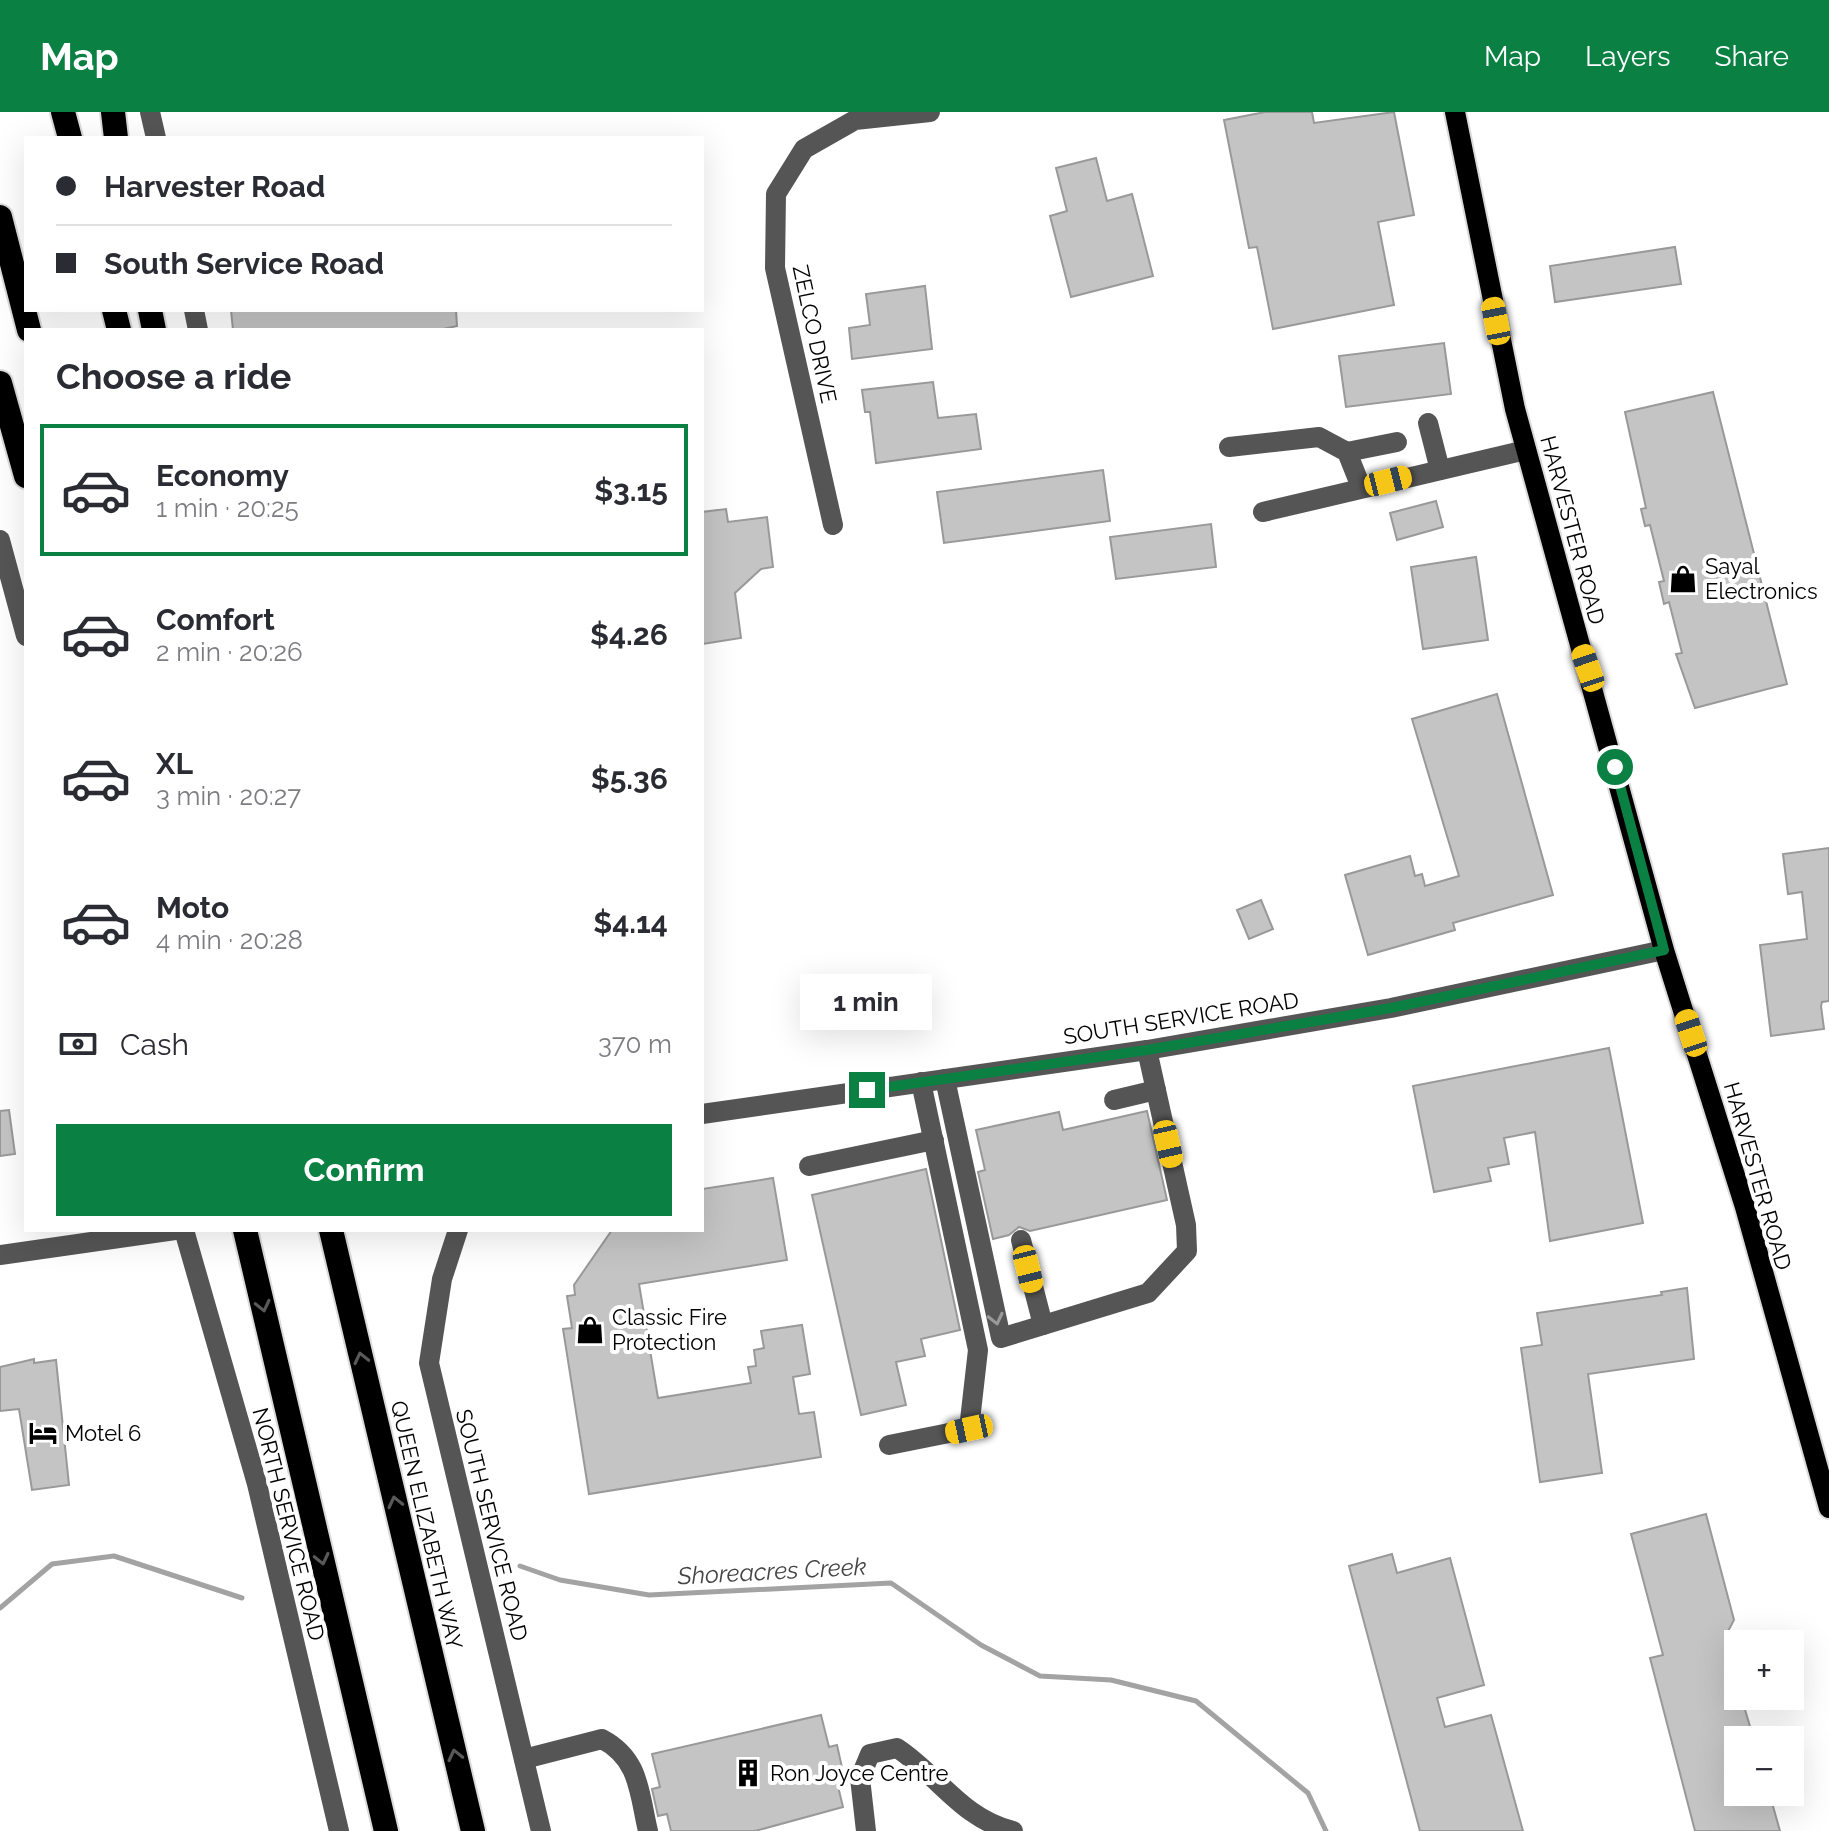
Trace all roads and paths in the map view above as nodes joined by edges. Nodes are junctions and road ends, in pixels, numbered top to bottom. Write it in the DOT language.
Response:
graph roads {
  1 [pos="63,112"];
  2 [pos="113,112"];
  3 [pos="150,112"];
  4 [pos="930,112"];
  5 [pos="1455,112"];
  6 [pos="69,136"];
  7 [pos="116,136"];
  8 [pos="156,136"];
  9 [pos="0,217"];
  10 [pos="24,311"];
  11 [pos="0,383"];
  12 [pos="1428,423"];
  13 [pos="1397,442"];
  14 [pos="1229,447"];
  15 [pos="1526,450"];
  16 [pos="1347,452"];
  17 [pos="24,469"];
  18 [pos="1440,470"];
  19 [pos="1361,487"];
  20 [pos="1263,512"];
  21 [pos="833,525"];
  22 [pos="0,540"];
  23 [pos="5,580"];
  24 [pos="24,631"];
  25 [pos="1664,950"];
  26 [pos="1147,1050"];
  27 [pos="945,1079"];
  28 [pos="921,1082"];
  29 [pos="1156,1090"];
  30 [pos="1114,1100"];
  31 [pos="704,1114"];
  32 [pos="934,1140"];
  33 [pos="809,1166"];
  34 [pos="166,1232"];
  35 [pos="181,1232"];
  36 [pos="245,1232"];
  37 [pos="331,1232"];
  38 [pos="457,1232"];
  39 [pos="1021,1240"];
  40 [pos="0,1255"];
  41 [pos="1043,1325"];
  42 [pos="889,1445"];
  43 [pos="1829,1508"];
  44 [pos="524,1759"];
  45 [pos="339,1831"];
  46 [pos="386,1831"];
  47 [pos="473,1831"];
  48 [pos="541,1831"];
  49 [pos="648,1831"];
  50 [pos="866,1831"];
  51 [pos="1013,1831"];
  1 -- 6 [label="highway"];
  2 -- 7 [label="highway"];
  3 -- 8 [label="street"];
  4 -- 21 [label="street, ZELCO DRIVE"];
  5 -- 15 [label="main road, HARVESTER ROAD"];
  9 -- 10 [label="highway"];
  11 -- 17 [label="highway"];
  12 -- 18 [label="street"];
  13 -- 16 [label="street"];
  14 -- 16 [label="street"];
  15 -- 18 [label="street"];
  15 -- 25 [label="main road, HARVESTER ROAD"];
  16 -- 19 [label="street"];
  18 -- 19 [label="street"];
  19 -- 20 [label="street"];
  22 -- 23 [label="street"];
  23 -- 24 [label="street"];
  25 -- 26 [label="street, SOUTH SERVICE ROAD"];
  25 -- 43 [label="main road, HARVESTER ROAD"];
  26 -- 27 [label="street, SOUTH SERVICE ROAD"];
  26 -- 29 [label="street"];
  27 -- 28 [label="street, SOUTH SERVICE ROAD"];
  27 -- 41 [label="street, one-way"];
  28 -- 31 [label="street, SOUTH SERVICE ROAD"];
  28 -- 32 [label="street"];
  29 -- 30 [label="street"];
  29 -- 41 [label="street"];
  32 -- 33 [label="street"];
  32 -- 42 [label="street"];
  34 -- 40 [label="street"];
  35 -- 45 [label="street, NORTH SERVICE ROAD"];
  36 -- 46 [label="highway, one-way"];
  47 -- 37 [label="highway, QUEEN ELIZABETH WAY, one-way"];
  38 -- 44 [label="street, SOUTH SERVICE ROAD"];
  39 -- 41 [label="street"];
  44 -- 48 [label="street, SOUTH SERVICE ROAD"];
  44 -- 49 [label="street"];
  50 -- 51 [label="street"];
}
